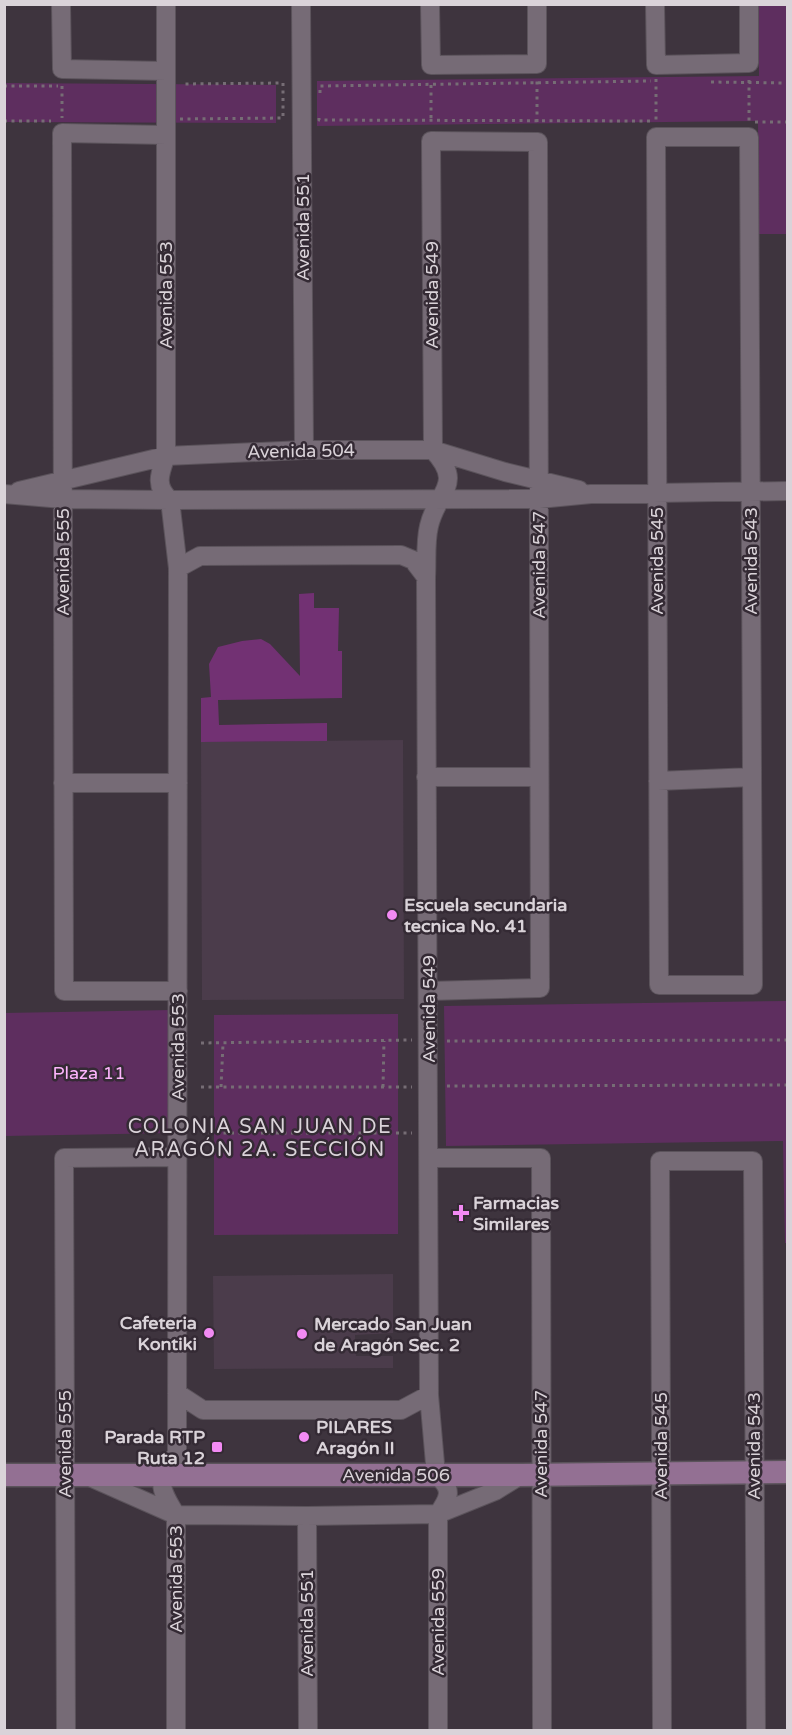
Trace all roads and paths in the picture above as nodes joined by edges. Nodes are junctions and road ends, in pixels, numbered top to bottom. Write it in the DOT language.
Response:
graph roads {
  1 [pos="61,4"];
  2 [pos="166,4"];
  3 [pos="301,4"];
  4 [pos="430,4"];
  5 [pos="537,4"];
  6 [pos="655,4"];
  7 [pos="749,4"];
  8 [pos="749,63"];
  9 [pos="537,64"];
  10 [pos="431,65"];
  11 [pos="62,69"];
  12 [pos="166,71"];
  13 [pos="656,73"];
  14 [pos="667,81"];
  15 [pos="702,82"];
  16 [pos="749,82"];
  17 [pos="537,83"];
  18 [pos="788,83"];
  19 [pos="431,84"];
  20 [pos="320,101"];
  21 [pos="319,110"];
  22 [pos="431,120"];
  23 [pos="537,121"];
  24 [pos="788,122"];
  25 [pos="656,129"];
  26 [pos="749,129"];
  27 [pos="62,133"];
  28 [pos="166,135"];
  29 [pos="431,141"];
  30 [pos="538,142"];
  31 [pos="304,450"];
  32 [pos="433,450"];
  33 [pos="166,456"];
  34 [pos="63,479"];
  35 [pos="539,480"];
  36 [pos="788,491"];
  37 [pos="657,492"];
  38 [pos="750,492"];
  39 [pos="7,494"];
  40 [pos="591,494"];
  41 [pos="63,499"];
  42 [pos="441,499"];
  43 [pos="539,499"];
  44 [pos="170,500"];
  45 [pos="178,568"];
  46 [pos="426,577"];
  47 [pos="426,777"];
  48 [pos="539,777"];
  49 [pos="752,777"];
  50 [pos="658,780"];
  51 [pos="63,783"];
  52 [pos="178,783"];
  53 [pos="659,985"];
  54 [pos="178,991"];
  55 [pos="429,991"];
  56 [pos="384,1040"];
  57 [pos="414,1040"];
  58 [pos="788,1040"];
  59 [pos="447,1041"];
  60 [pos="201,1043"];
  61 [pos="223,1043"];
  62 [pos="788,1084"];
  63 [pos="447,1086"];
  64 [pos="201,1087"];
  65 [pos="221,1087"];
  66 [pos="383,1087"];
  67 [pos="414,1087"];
  68 [pos="201,1133"];
  69 [pos="414,1133"];
  70 [pos="177,1157"];
  71 [pos="429,1158"];
  72 [pos="660,1161"];
  73 [pos="177,1393"];
  74 [pos="429,1395"];
  75 [pos="754,1472"];
  76 [pos="788,1472"];
  77 [pos="661,1473"];
  78 [pos="75,1474"];
  79 [pos="531,1474"];
  80 [pos="4,1475"];
  81 [pos="436,1475"];
  82 [pos="163,1476"];
  83 [pos="438,1514"];
  84 [pos="176,1515"];
  85 [pos="307,1516"];
  86 [pos="66,1731"];
  87 [pos="176,1731"];
  88 [pos="308,1731"];
  89 [pos="438,1731"];
  90 [pos="542,1731"];
  91 [pos="662,1731"];
  92 [pos="756,1731"];
  1 -- 11 [label="street"];
  2 -- 12 [label="street"];
  3 -- 31 [label="street, Avenida 551"];
  4 -- 10 [label="street"];
  5 -- 9 [label="street"];
  6 -- 13 [label="street"];
  7 -- 8 [label="street"];
  8 -- 13 [label="street"];
  8 -- 16 [label="path"];
  9 -- 10 [label="street"];
  9 -- 17 [label="path"];
  10 -- 19 [label="path"];
  11 -- 12 [label="street"];
  11 -- 27 [label="path"];
  12 -- 28 [label="street, Avenida 553"];
  13 -- 14 [label="path"];
  13 -- 17 [label="path"];
  13 -- 25 [label="path"];
  15 -- 16 [label="path"];
  16 -- 18 [label="path"];
  16 -- 26 [label="path"];
  17 -- 19 [label="path"];
  17 -- 23 [label="path"];
  19 -- 20 [label="path"];
  19 -- 22 [label="path"];
  21 -- 22 [label="path"];
  22 -- 23 [label="path"];
  22 -- 29 [label="path"];
  23 -- 25 [label="path"];
  23 -- 30 [label="path"];
  24 -- 26 [label="path"];
  25 -- 26 [label="street"];
  25 -- 37 [label="street, Avenida 545"];
  26 -- 38 [label="street, Avenida 543"];
  27 -- 28 [label="street"];
  27 -- 34 [label="street, Avenida 555"];
  28 -- 33 [label="street, Avenida 553"];
  29 -- 30 [label="street"];
  29 -- 32 [label="street, Avenida 549"];
  30 -- 35 [label="street, Avenida 547"];
  31 -- 32 [label="street, Avenida 504"];
  31 -- 33 [label="street, Avenida 504"];
  32 -- 35 [label="street, Avenida 504"];
  32 -- 42 [label="street, Avenida 549"];
  33 -- 34 [label="street, Avenida 504"];
  33 -- 44 [label="street, Avenida 553"];
  34 -- 39 [label="street, Avenida 504"];
  34 -- 41 [label="street, Avenida 555"];
  35 -- 40 [label="street, Avenida 504"];
  35 -- 43 [label="street, Avenida 547"];
  36 -- 38 [label="street, Avenida 504"];
  37 -- 38 [label="street, Avenida 504"];
  37 -- 40 [label="street, Avenida 504"];
  37 -- 50 [label="street, Avenida 545"];
  38 -- 49 [label="street, Avenida 543"];
  39 -- 41 [label="street, Avenida 504"];
  40 -- 43 [label="street, Avenida 504"];
  41 -- 44 [label="street, Avenida 504"];
  41 -- 51 [label="street, Avenida 555"];
  42 -- 43 [label="street, Avenida 504"];
  42 -- 44 [label="street, Avenida 504"];
  42 -- 46 [label="street, Avenida 549"];
  43 -- 48 [label="street, Avenida 547"];
  44 -- 45 [label="street, Avenida 553"];
  45 -- 46 [label="street"];
  45 -- 52 [label="street, Avenida 553"];
  46 -- 47 [label="street, Avenida 549"];
  47 -- 48 [label="street"];
  47 -- 55 [label="street, Avenida 549"];
  48 -- 55 [label="street, Avenida 547"];
  49 -- 50 [label="street"];
  49 -- 53 [label="street, Avenida 543"];
  50 -- 53 [label="street, Avenida 545"];
  51 -- 52 [label="street"];
  51 -- 54 [label="street, Avenida 555"];
  52 -- 54 [label="street, Avenida 553"];
  54 -- 70 [label="street, Avenida 553"];
  55 -- 71 [label="street, Avenida 549"];
  56 -- 57 [label="path"];
  56 -- 61 [label="path"];
  56 -- 66 [label="path"];
  58 -- 59 [label="path"];
  60 -- 61 [label="path"];
  61 -- 65 [label="path"];
  62 -- 63 [label="path"];
  64 -- 65 [label="path"];
  65 -- 66 [label="path"];
  66 -- 67 [label="path"];
  68 -- 69 [label="path"];
  70 -- 73 [label="street, Avenida 553"];
  70 -- 78 [label="street, Avenida 555"];
  71 -- 74 [label="street, Avenida 549"];
  71 -- 79 [label="street, Avenida 547"];
  72 -- 75 [label="street, Avenida 543"];
  72 -- 77 [label="street, Avenida 545"];
  73 -- 74 [label="street"];
  73 -- 82 [label="street, Avenida 553"];
  74 -- 81 [label="street, Avenida 549"];
  75 -- 76 [label="main road, Avenida 506"];
  75 -- 77 [label="main road, Avenida 506"];
  75 -- 92 [label="street, Avenida 543"];
  77 -- 79 [label="main road, Avenida 506"];
  77 -- 91 [label="street, Avenida 545"];
  78 -- 80 [label="main road, Avenida 506"];
  78 -- 82 [label="main road, Avenida 506"];
  78 -- 84 [label="street"];
  78 -- 86 [label="street, Avenida 555"];
  79 -- 81 [label="main road, Avenida 506"];
  79 -- 83 [label="street"];
  79 -- 90 [label="street, Avenida 547"];
  81 -- 82 [label="main road, Avenida 506"];
  81 -- 83 [label="street, Avenida 549"];
  82 -- 84 [label="street, Avenida 553"];
  83 -- 85 [label="street"];
  83 -- 89 [label="street, Avenida 559"];
  84 -- 85 [label="street"];
  84 -- 87 [label="street, Avenida 553"];
  85 -- 88 [label="street, Avenida 551"];
}
